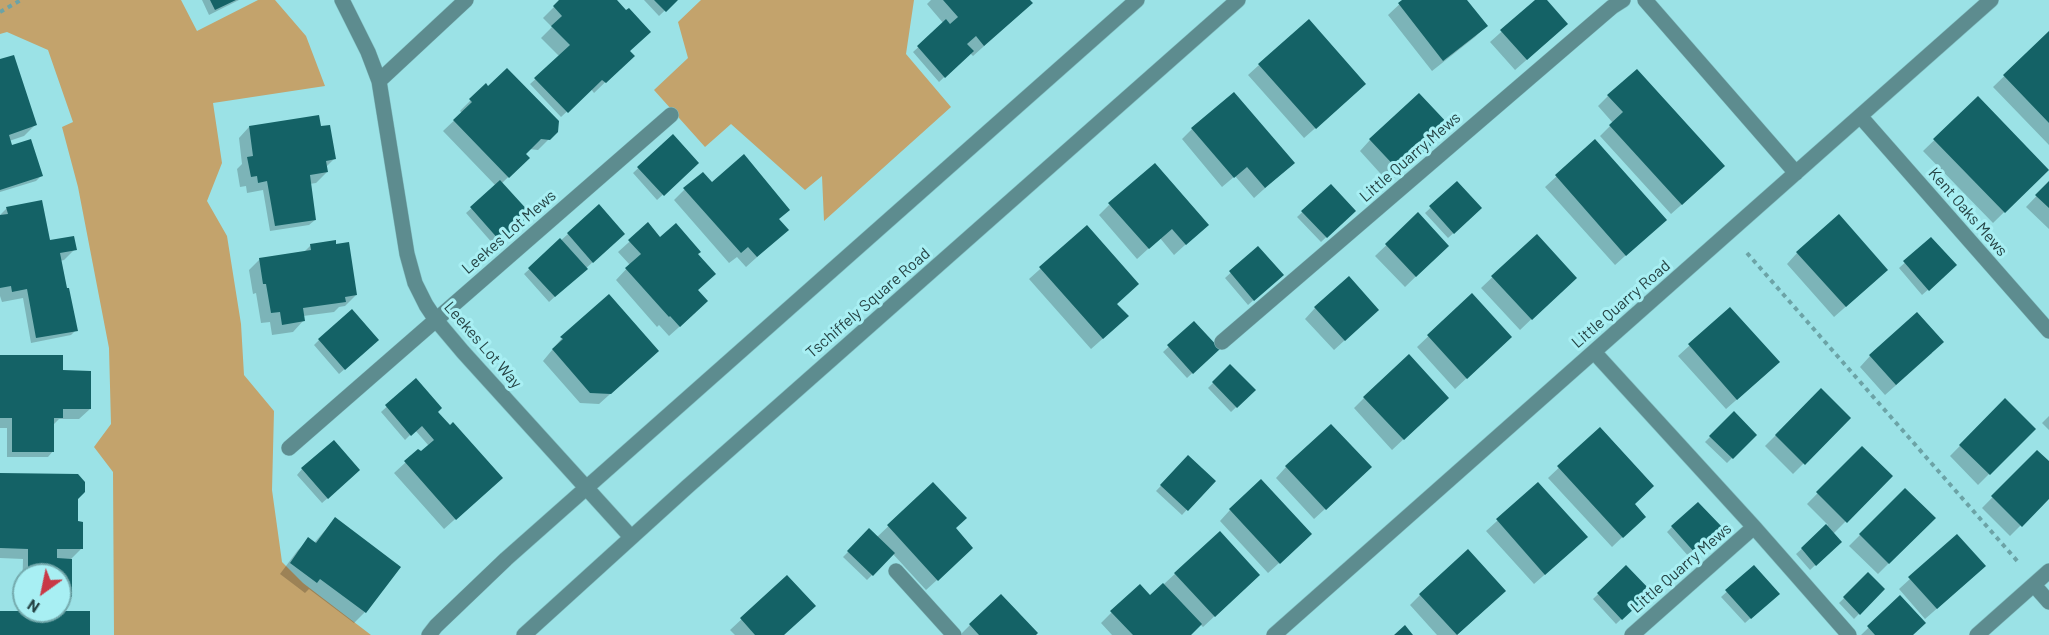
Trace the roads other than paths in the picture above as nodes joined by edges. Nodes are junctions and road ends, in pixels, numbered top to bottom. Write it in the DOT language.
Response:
graph roads {
  1 [pos="342,0"];
  2 [pos="466,0"];
  3 [pos="1137,0"];
  4 [pos="1238,0"];
  5 [pos="1623,0"];
  6 [pos="1644,0"];
  7 [pos="1991,0"];
  8 [pos="379,81"];
  9 [pos="670,115"];
  10 [pos="1860,116"];
  11 [pos="1796,173"];
  12 [pos="436,320"];
  13 [pos="2049,331"];
  14 [pos="1222,342"];
  15 [pos="1594,352"];
  16 [pos="289,448"];
  17 [pos="586,487"];
  18 [pos="1754,527"];
  19 [pos="631,537"];
  20 [pos="896,571"];
  21 [pos="2049,571"];
  22 [pos="2034,585"];
  23 [pos="2049,602"];
  24 [pos="429,635"];
  25 [pos="524,635"];
  26 [pos="954,635"];
  27 [pos="1274,635"];
  28 [pos="1632,635"];
  29 [pos="1848,635"];
  30 [pos="1977,635"];
  1 -- 8 [label="street, Leekes Lot Way"];
  2 -- 8 [label="street"];
  3 -- 17 [label="street"];
  4 -- 19 [label="street, Tschiffely Square Road"];
  5 -- 14 [label="street, Little Quarry Mews"];
  6 -- 11 [label="street"];
  7 -- 10 [label="street, Little Quarry Road"];
  8 -- 12 [label="street, Leekes Lot Way"];
  9 -- 12 [label="street, Leekes Lot Mews"];
  10 -- 11 [label="street, Little Quarry Road"];
  10 -- 13 [label="street, Kent Oaks Mews"];
  11 -- 15 [label="street, Little Quarry Road"];
  12 -- 16 [label="street, Leekes Lot Mews"];
  12 -- 17 [label="street, Leekes Lot Way"];
  15 -- 18 [label="street, Little Quarry Mews"];
  15 -- 27 [label="street, Little Quarry Road"];
  17 -- 19 [label="street, Leekes Lot Way"];
  17 -- 24 [label="street"];
  18 -- 28 [label="street, Little Quarry Mews"];
  18 -- 29 [label="street, Little Quarry Mews"];
  19 -- 25 [label="street, Tschiffely Square Road"];
  20 -- 26 [label="street"];
  21 -- 22 [label="street"];
  22 -- 23 [label="street"];
  22 -- 30 [label="street"];
}
